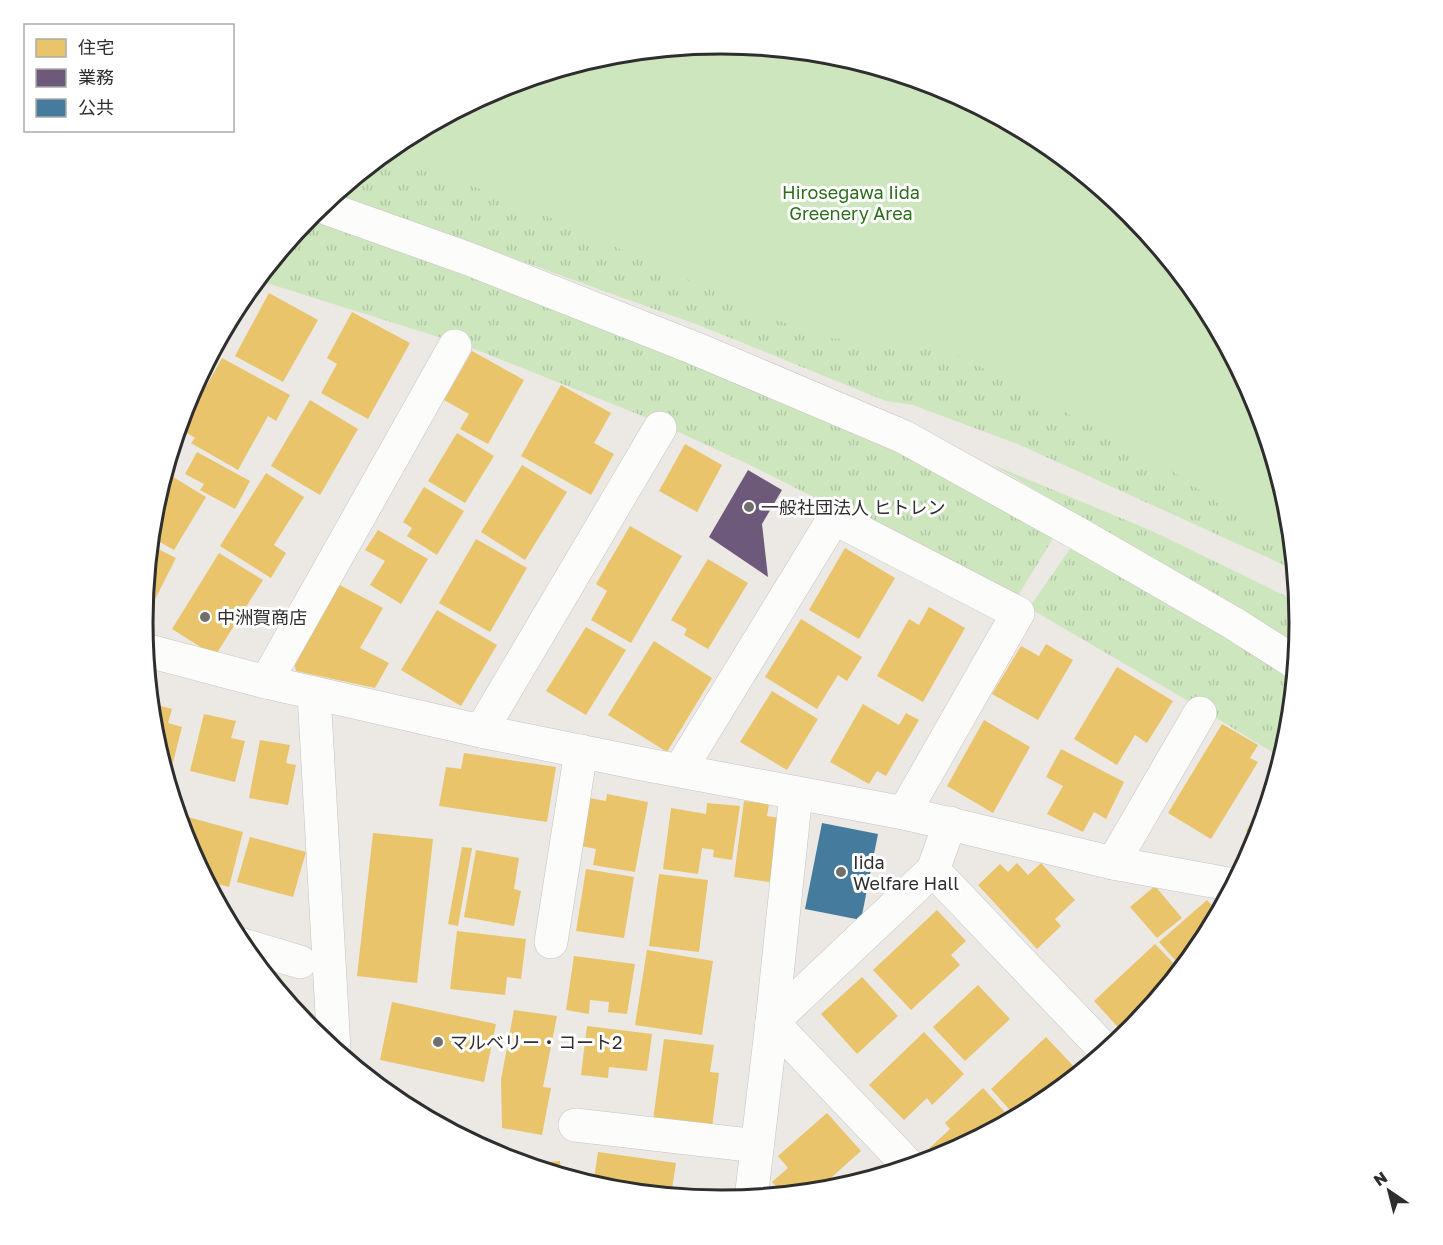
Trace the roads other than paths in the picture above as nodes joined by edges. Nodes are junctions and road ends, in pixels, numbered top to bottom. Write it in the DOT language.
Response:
graph roads {
  1 [pos="331,211"];
  2 [pos="455,346"];
  3 [pos="660,428"];
  4 [pos="154,652"];
  5 [pos="1289,658"];
  6 [pos="266,682"];
  7 [pos="314,693"];
  8 [pos="1200,713"];
  9 [pos="481,731"];
  10 [pos="581,751"];
  11 [pos="680,771"];
  12 [pos="796,793"];
  13 [pos="904,813"];
  14 [pos="950,823"];
  15 [pos="1113,863"];
  16 [pos="933,870"];
  17 [pos="1226,884"];
  18 [pos="551,942"];
  19 [pos="256,949"];
  20 [pos="300,962"];
  21 [pos="772,1022"];
  22 [pos="333,1037"];
  23 [pos="1101,1045"];
  24 [pos="575,1125"];
  25 [pos="757,1146"];
  26 [pos="904,1161"];
  27 [pos="752,1190"];
  1 -- 5 [label="street"];
  2 -- 6 [label="street"];
  3 -- 9 [label="street"];
  4 -- 6 [label="street"];
  6 -- 7 [label="street"];
  7 -- 9 [label="street"];
  7 -- 22 [label="street"];
  8 -- 15 [label="street"];
  9 -- 10 [label="street"];
  10 -- 11 [label="street"];
  10 -- 18 [label="street"];
  11 -- 12 [label="street"];
  11 -- 13 [label="street"];
  12 -- 13 [label="street"];
  12 -- 21 [label="street"];
  13 -- 14 [label="street"];
  14 -- 15 [label="street"];
  14 -- 16 [label="street"];
  15 -- 17 [label="street"];
  16 -- 21 [label="street"];
  16 -- 23 [label="street"];
  19 -- 20 [label="street"];
  21 -- 25 [label="street"];
  21 -- 26 [label="street"];
  24 -- 25 [label="street"];
  25 -- 27 [label="street"];
}
